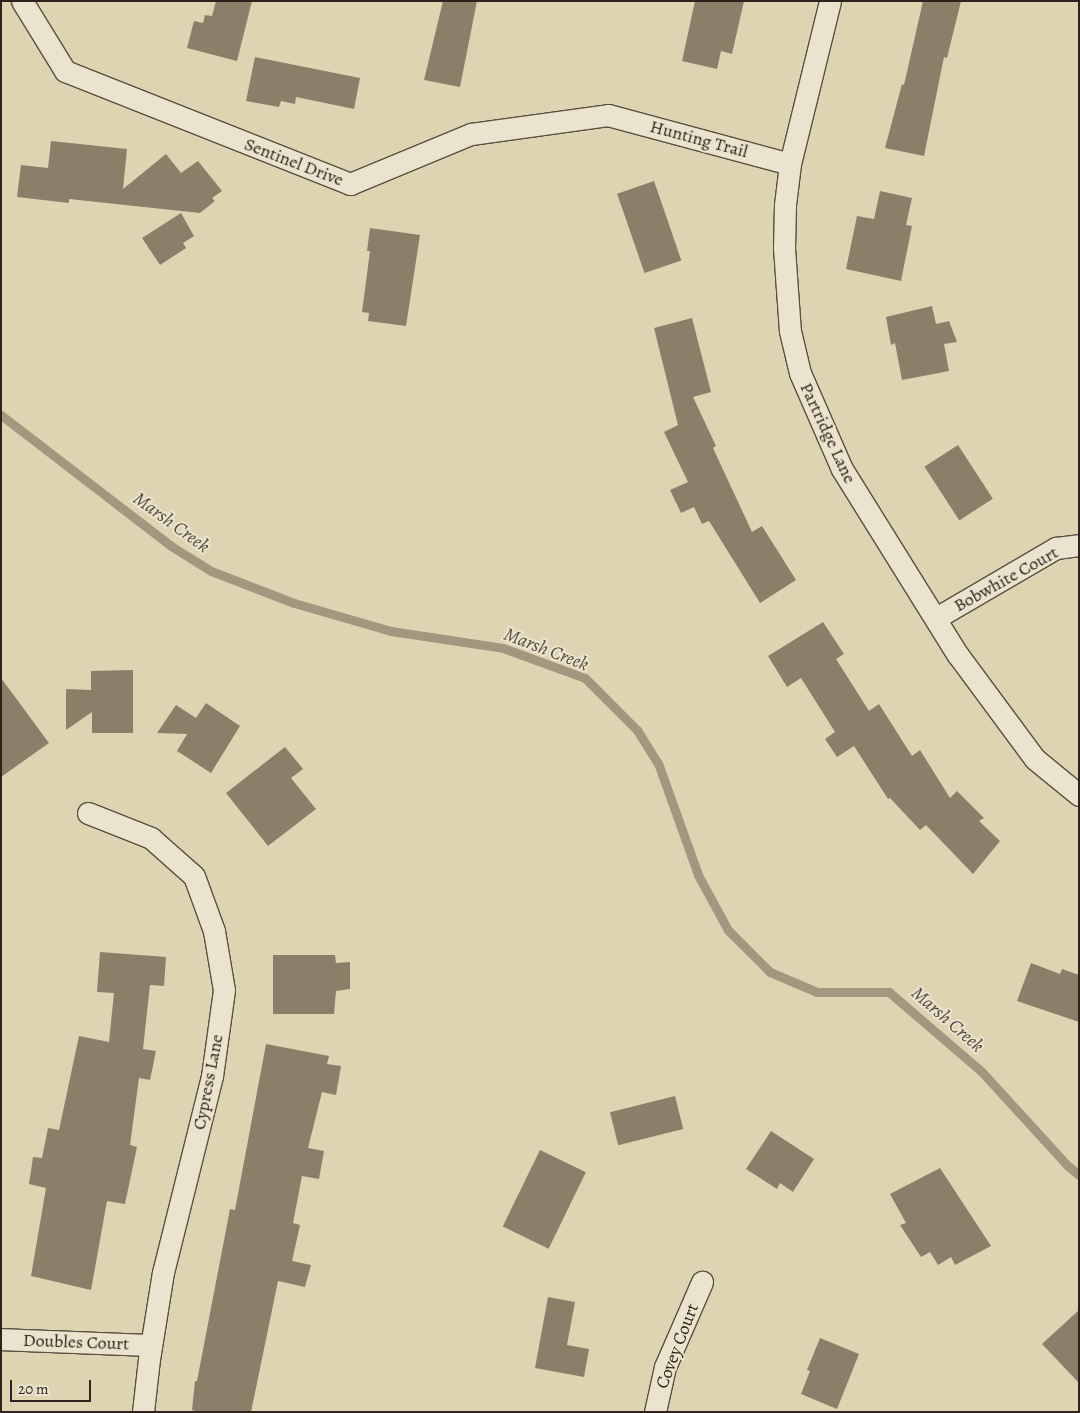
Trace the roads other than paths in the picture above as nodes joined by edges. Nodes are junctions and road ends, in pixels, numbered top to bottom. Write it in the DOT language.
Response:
graph roads {
  1 [pos="22,1"];
  2 [pos="830,1"];
  3 [pos="608,115"];
  4 [pos="790,164"];
  5 [pos="1079,545"];
  6 [pos="936,618"];
  7 [pos="1079,795"];
  8 [pos="88,814"];
  9 [pos="702,1282"];
  10 [pos="1,1339"];
  11 [pos="151,1345"];
  12 [pos="143,1412"];
  13 [pos="655,1412"];
  1 -- 3 [label="street, Sentinel Drive"];
  2 -- 4 [label="street, Partridge Lane"];
  3 -- 4 [label="street, Hunting Trail"];
  4 -- 6 [label="street, Partridge Lane"];
  5 -- 6 [label="street, Bobwhite Court"];
  6 -- 7 [label="street, Partridge Lane"];
  8 -- 11 [label="street, Cypress Lane"];
  9 -- 13 [label="street, Covey Court"];
  10 -- 11 [label="street, Doubles Court"];
  11 -- 12 [label="street, Cypress Lane"];
}
